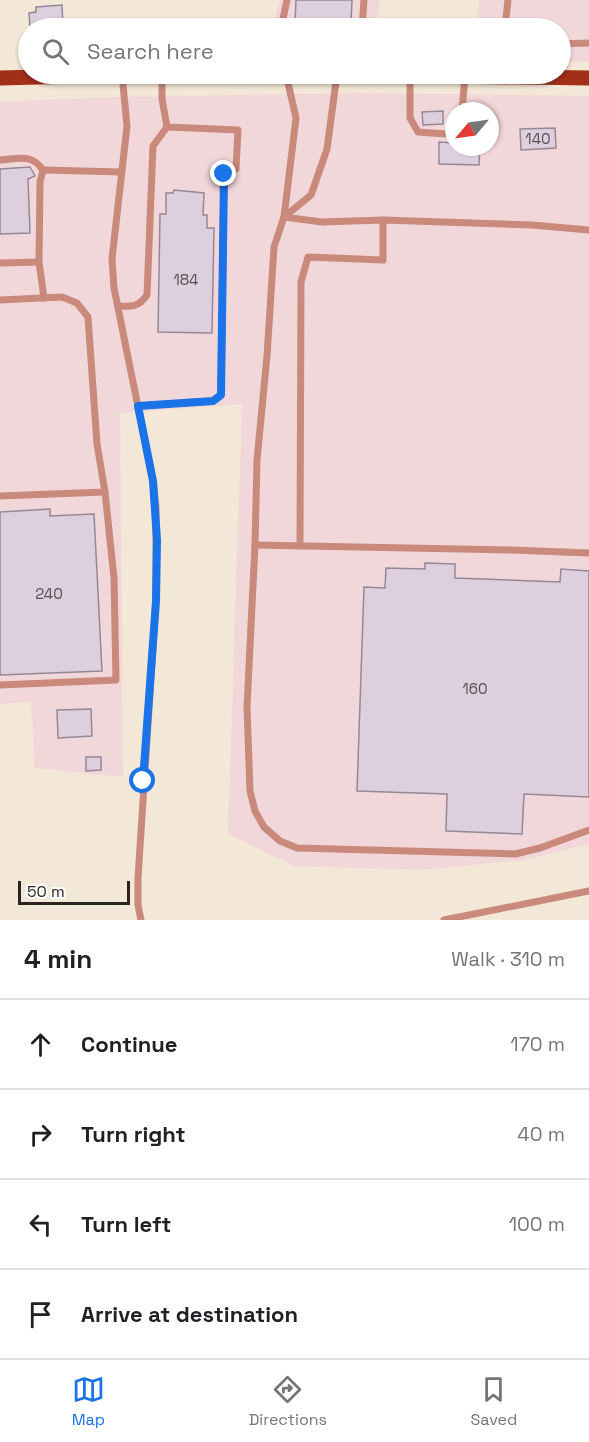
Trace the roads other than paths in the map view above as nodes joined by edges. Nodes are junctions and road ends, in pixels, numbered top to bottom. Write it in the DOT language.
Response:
graph roads {
  1 [pos="287,0"];
  2 [pos="364,0"];
  3 [pos="508,0"];
  4 [pos="283,18"];
  5 [pos="363,18"];
  6 [pos="506,18"];
  7 [pos="589,43"];
  8 [pos="571,44"];
  9 [pos="18,77"];
  10 [pos="571,77"];
  11 [pos="0,78"];
  12 [pos="589,78"];
  13 [pos="123,84"];
  14 [pos="162,84"];
  15 [pos="288,84"];
  16 [pos="336,84"];
  17 [pos="410,84"];
  18 [pos="464,84"];
  19 [pos="463,102"];
  20 [pos="167,127"];
  21 [pos="445,134"];
  22 [pos="0,160"];
  23 [pos="43,170"];
  24 [pos="122,172"];
  25 [pos="284,217"];
  26 [pos="383,220"];
  27 [pos="589,230"];
  28 [pos="39,262"];
  29 [pos="0,263"];
  30 [pos="44,298"];
  31 [pos="0,300"];
  32 [pos="118,306"];
  33 [pos="138,406"];
  34 [pos="105,492"];
  35 [pos="0,496"];
  36 [pos="255,546"];
  37 [pos="300,546"];
  38 [pos="589,553"];
  39 [pos="0,685"];
  40 [pos="589,830"];
  41 [pos="589,891"];
  42 [pos="141,920"];
  43 [pos="444,920"];
  1 -- 4 [label="lane"];
  2 -- 5 [label="lane"];
  3 -- 6 [label="lane"];
  7 -- 8 [label="lane"];
  9 -- 11 [label="main road"];
  10 -- 12 [label="main road"];
  13 -- 24 [label="lane"];
  14 -- 20 [label="lane"];
  15 -- 25 [label="lane"];
  16 -- 25 [label="lane"];
  17 -- 21 [label="lane"];
  18 -- 19 [label="lane"];
  20 -- 32 [label="lane"];
  20 -- 33 [label="lane"];
  22 -- 23 [label="lane"];
  23 -- 24 [label="lane"];
  23 -- 28 [label="lane"];
  24 -- 32 [label="lane"];
  25 -- 26 [label="lane"];
  25 -- 36 [label="lane"];
  26 -- 27 [label="lane"];
  26 -- 37 [label="lane"];
  28 -- 29 [label="lane"];
  28 -- 30 [label="lane"];
  30 -- 31 [label="lane"];
  30 -- 34 [label="lane"];
  32 -- 33 [label="lane"];
  33 -- 42 [label="lane"];
  34 -- 35 [label="lane"];
  34 -- 39 [label="lane"];
  36 -- 37 [label="lane"];
  36 -- 40 [label="lane"];
  37 -- 38 [label="lane"];
  41 -- 43 [label="lane"];
}
